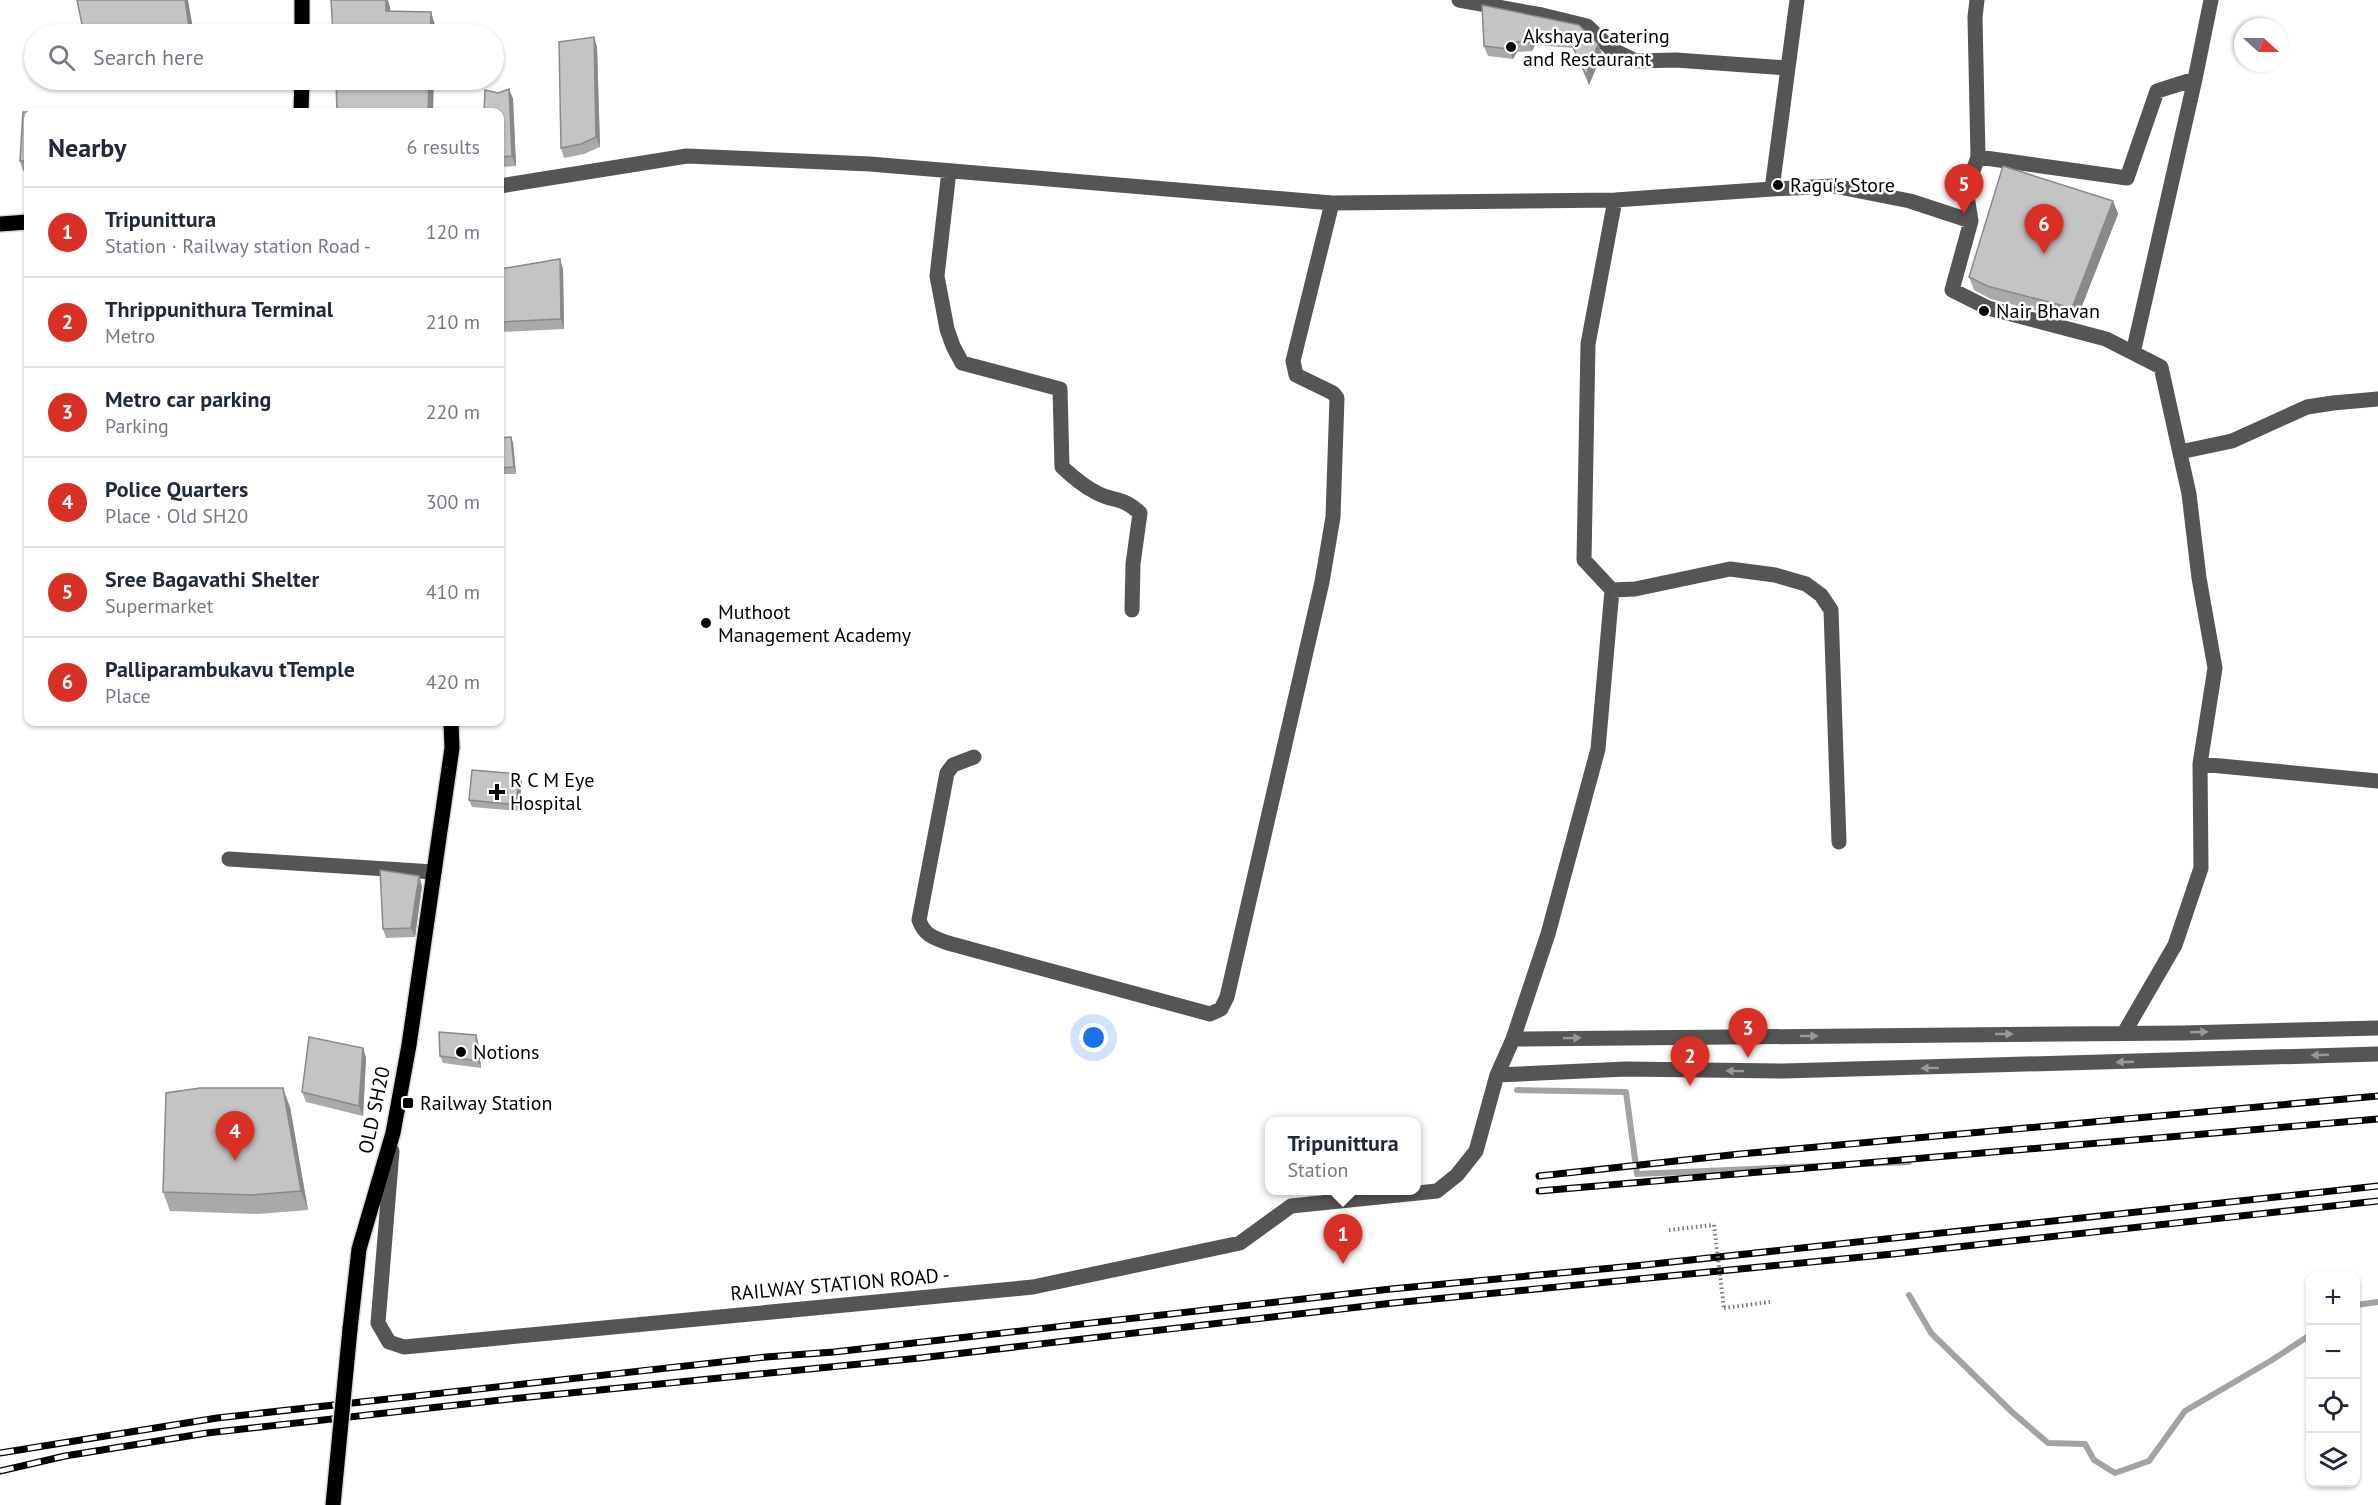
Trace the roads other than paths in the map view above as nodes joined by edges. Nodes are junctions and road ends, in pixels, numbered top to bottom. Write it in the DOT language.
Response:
graph roads {
  1 [pos="302,0"];
  2 [pos="1459,0"];
  3 [pos="1797,0"];
  4 [pos="1977,0"];
  5 [pos="2211,0"];
  6 [pos="302,24"];
  7 [pos="1788,68"];
  8 [pos="2195,79"];
  9 [pos="302,90"];
  10 [pos="302,108"];
  11 [pos="1978,158"];
  12 [pos="949,171"];
  13 [pos="504,185"];
  14 [pos="1772,189"];
  15 [pos="1615,200"];
  16 [pos="1332,203"];
  17 [pos="1971,221"];
  18 [pos="24,222"];
  19 [pos="0,224"];
  20 [pos="2133,352"];
  21 [pos="2378,399"];
  22 [pos="2180,452"];
  23 [pos="1612,590"];
  24 [pos="1132,610"];
  25 [pos="451,726"];
  26 [pos="974,757"];
  27 [pos="2200,764"];
  28 [pos="2378,781"];
  29 [pos="1839,842"];
  30 [pos="229,859"];
  31 [pos="434,872"];
  32 [pos="2378,1028"];
  33 [pos="2124,1033"];
  34 [pos="1513,1039"];
  35 [pos="2378,1054"];
  36 [pos="1497,1076"];
  37 [pos="393,1133"];
  38 [pos="1421,1193"];
  39 [pos="1398,1195"];
  40 [pos="333,1505"];
  1 -- 6 [label="main road"];
  2 -- 7 [label="street"];
  3 -- 7 [label="street"];
  4 -- 11 [label="street"];
  5 -- 8 [label="street"];
  7 -- 14 [label="street"];
  8 -- 11 [label="street"];
  8 -- 20 [label="street"];
  9 -- 10 [label="main road"];
  11 -- 17 [label="street"];
  12 -- 13 [label="street"];
  12 -- 16 [label="street"];
  12 -- 24 [label="street"];
  14 -- 15 [label="street"];
  14 -- 17 [label="street"];
  15 -- 16 [label="street"];
  15 -- 23 [label="street"];
  16 -- 26 [label="street"];
  17 -- 20 [label="street"];
  18 -- 19 [label="main road"];
  20 -- 22 [label="street"];
  21 -- 22 [label="street"];
  22 -- 27 [label="street"];
  23 -- 29 [label="street"];
  23 -- 34 [label="street"];
  25 -- 31 [label="main road, OLD SH20"];
  27 -- 28 [label="street"];
  27 -- 33 [label="street"];
  30 -- 31 [label="street"];
  31 -- 37 [label="main road, OLD SH20"];
  33 -- 32 [label="street, one-way"];
  34 -- 33 [label="street, one-way"];
  34 -- 36 [label="street"];
  35 -- 36 [label="street, one-way"];
  36 -- 38 [label="street, RAILWAY STATION ROAD -"];
  37 -- 39 [label="street, RAILWAY STATION ROAD -"];
  37 -- 40 [label="main road, OLD SH20, bridge"];
}
